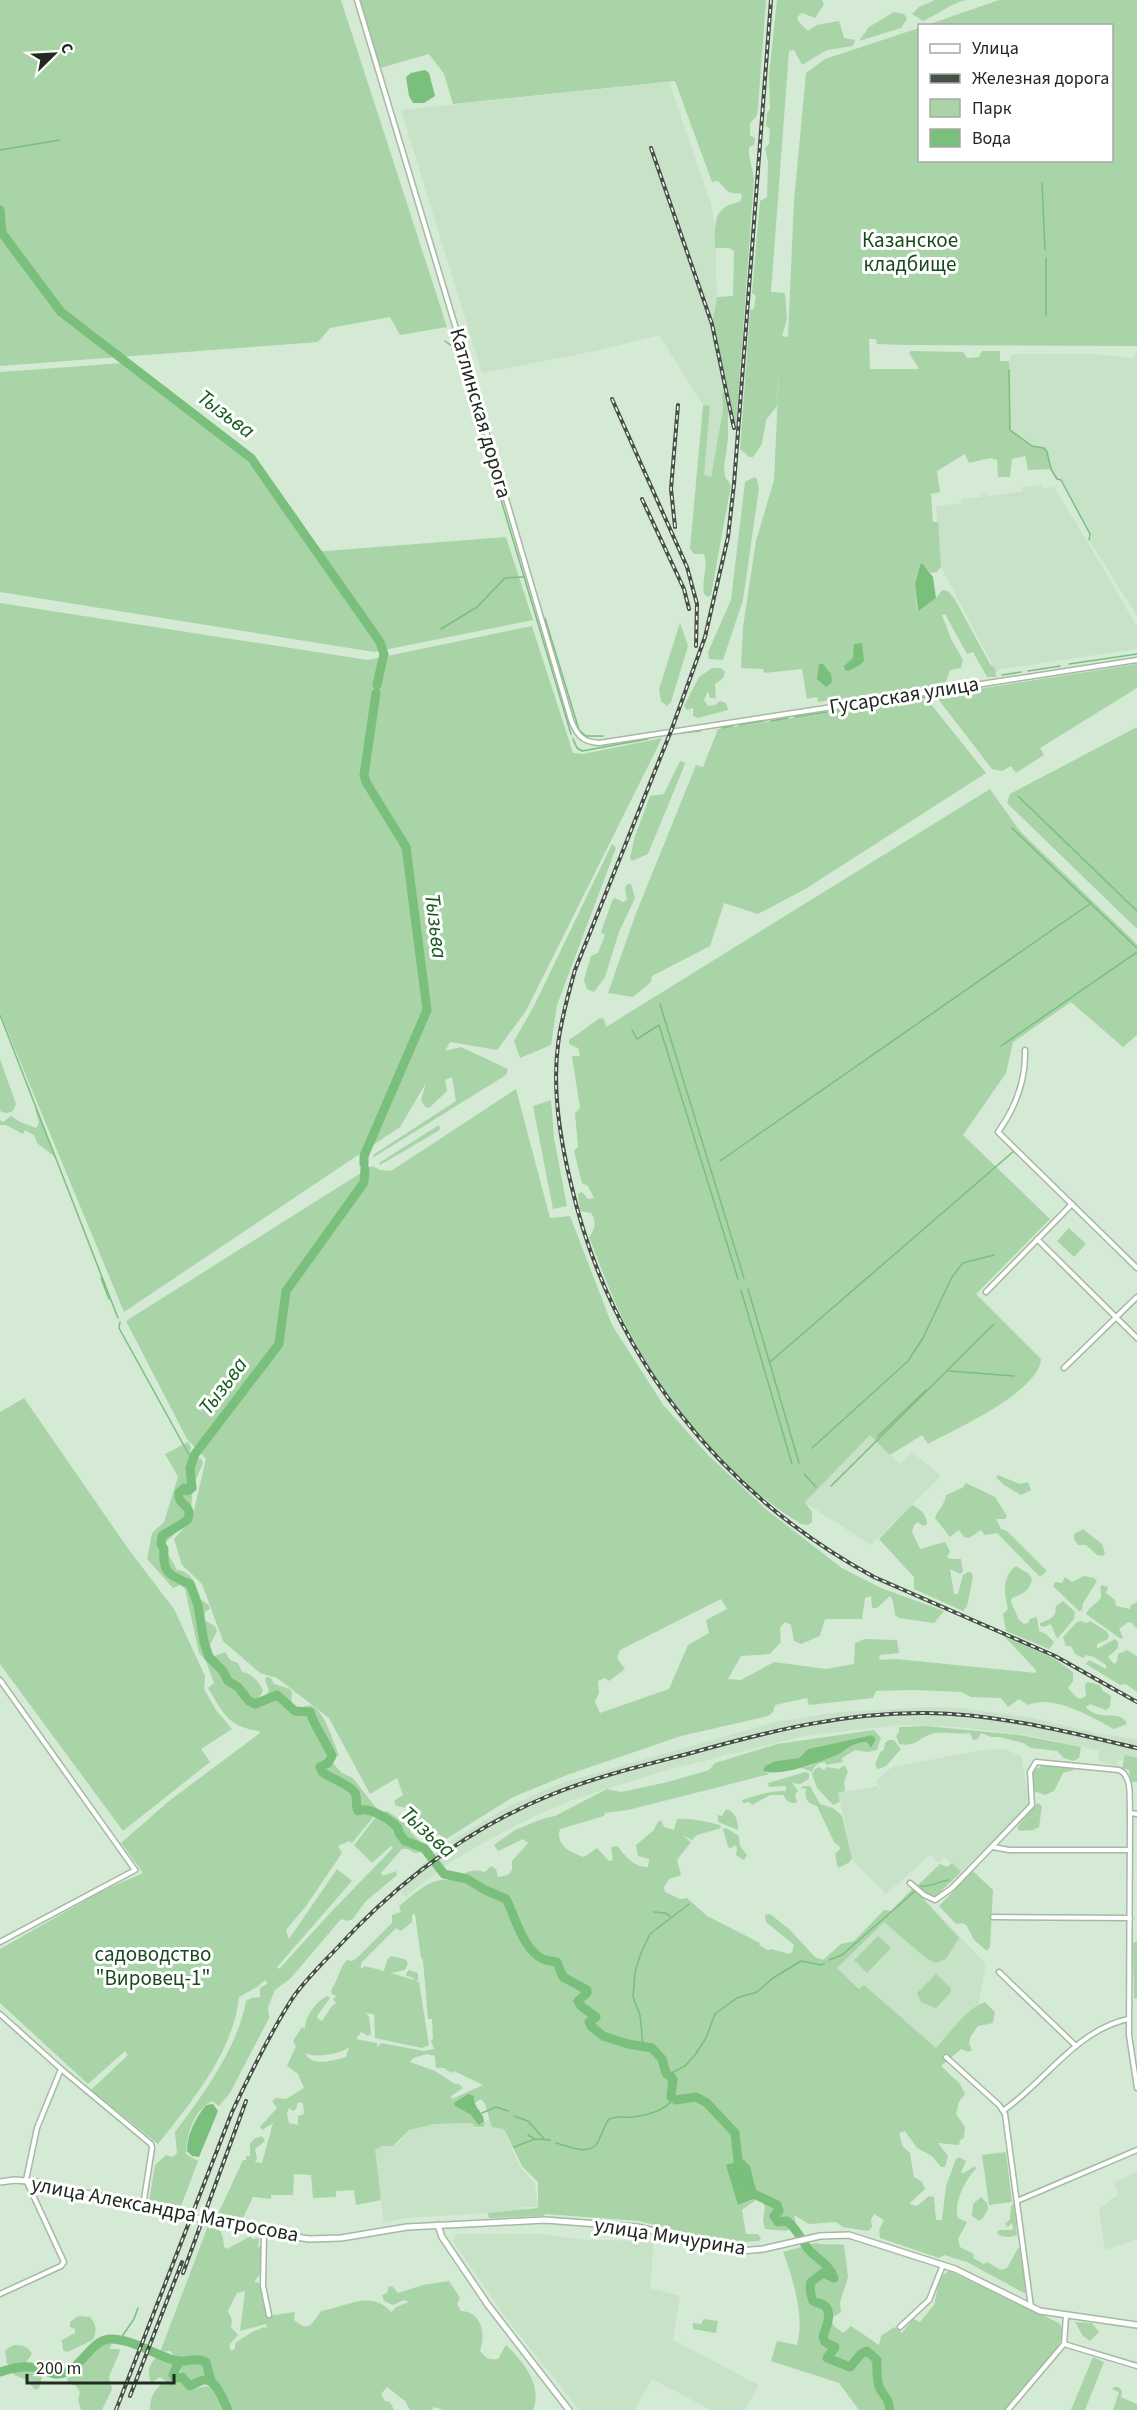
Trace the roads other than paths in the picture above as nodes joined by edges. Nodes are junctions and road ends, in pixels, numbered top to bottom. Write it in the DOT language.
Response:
graph roads {
  1 [pos="357,0"];
  2 [pos="1137,660"];
  3 [pos="926,692"];
  4 [pos="930,697"];
  5 [pos="671,731"];
  6 [pos="1025,1050"];
  7 [pos="1072,1204"];
  8 [pos="1038,1239"];
  9 [pos="1137,1268"];
  10 [pos="986,1292"];
  11 [pos="1137,1297"];
  12 [pos="1116,1317"];
  13 [pos="1137,1338"];
  14 [pos="1064,1368"];
  15 [pos="0,1680"];
  16 [pos="1130,1814"];
  17 [pos="1137,1814"];
  18 [pos="993,1847"];
  19 [pos="1130,1850"];
  20 [pos="910,1883"];
  21 [pos="993,1917"];
  22 [pos="1130,1918"];
  23 [pos="0,1942"];
  24 [pos="999,1972"];
  25 [pos="0,2014"];
  26 [pos="1128,2019"];
  27 [pos="1076,2046"];
  28 [pos="946,2057"];
  29 [pos="61,2069"];
  30 [pos="1137,2088"];
  31 [pos="1004,2110"];
  32 [pos="1137,2150"];
  33 [pos="26,2180"];
  34 [pos="0,2182"];
  35 [pos="1017,2201"];
  36 [pos="143,2206"];
  37 [pos="438,2225"];
  38 [pos="264,2233"];
  39 [pos="943,2265"];
  40 [pos="0,2294"];
  41 [pos="1031,2307"];
  42 [pos="269,2315"];
  43 [pos="1066,2316"];
  44 [pos="1137,2325"];
  45 [pos="900,2327"];
  46 [pos="1064,2344"];
  47 [pos="1137,2366"];
  48 [pos="569,2410"];
  49 [pos="1008,2410"];
  1 -- 5 [label="street, Катлинская дорога"];
  2 -- 3 [label="street, Гусарская улица"];
  3 -- 4 [label="street"];
  3 -- 5 [label="street, Гусарская улица"];
  6 -- 7 [label="street"];
  7 -- 8 [label="street"];
  7 -- 9 [label="street"];
  8 -- 10 [label="street"];
  8 -- 12 [label="street"];
  11 -- 12 [label="street"];
  12 -- 13 [label="street"];
  12 -- 14 [label="street"];
  15 -- 23 [label="street"];
  16 -- 17 [label="street"];
  16 -- 18 [label="street"];
  16 -- 19 [label="street"];
  18 -- 19 [label="street"];
  18 -- 20 [label="street"];
  19 -- 22 [label="street"];
  21 -- 22 [label="street"];
  22 -- 26 [label="street"];
  24 -- 27 [label="street"];
  25 -- 29 [label="street"];
  26 -- 27 [label="street"];
  26 -- 30 [label="street"];
  27 -- 31 [label="street"];
  28 -- 31 [label="street"];
  29 -- 33 [label="street"];
  29 -- 36 [label="street"];
  31 -- 35 [label="street"];
  32 -- 35 [label="street"];
  33 -- 34 [label="main road, улица Александра Матросова"];
  33 -- 36 [label="main road, улица Александра Матросова"];
  33 -- 40 [label="street"];
  35 -- 41 [label="street"];
  36 -- 38 [label="main road, улица Александра Матросова"];
  37 -- 38 [label="main road, улица Александра Матросова"];
  37 -- 39 [label="main road, улица Мичурина"];
  37 -- 48 [label="main road"];
  38 -- 42 [label="street"];
  39 -- 41 [label="main road, улица Мичурина"];
  39 -- 45 [label="street"];
  41 -- 43 [label="main road, улица Мичурина"];
  43 -- 44 [label="main road, улица Мичурина"];
  43 -- 46 [label="street"];
  46 -- 47 [label="street"];
  46 -- 49 [label="street"];
}
